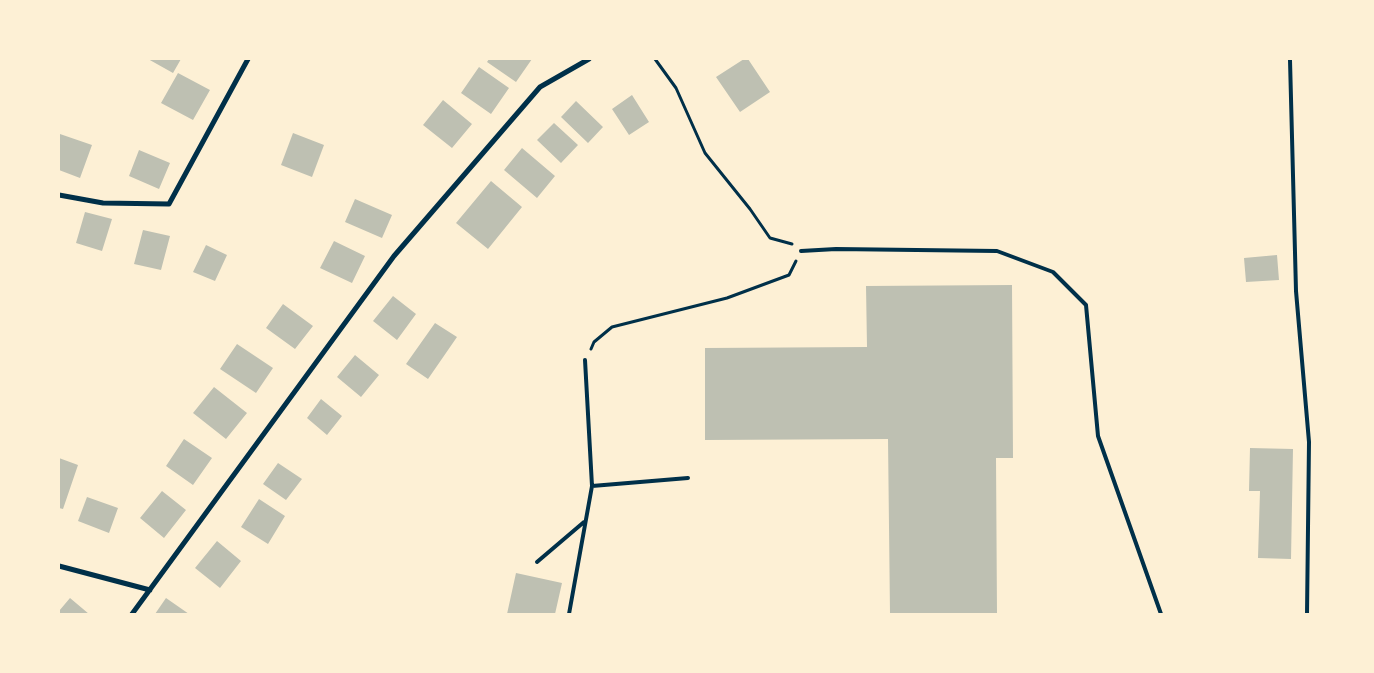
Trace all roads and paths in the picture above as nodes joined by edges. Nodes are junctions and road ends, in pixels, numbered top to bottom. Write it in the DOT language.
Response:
graph roads {
  1 [pos="248,59"];
  2 [pos="588,59"];
  3 [pos="655,59"];
  4 [pos="1290,60"];
  5 [pos="59,195"];
  6 [pos="801,251"];
  7 [pos="585,360"];
  8 [pos="688,478"];
  9 [pos="592,486"];
  10 [pos="584,522"];
  11 [pos="537,562"];
  12 [pos="59,566"];
  13 [pos="150,590"];
  14 [pos="132,614"];
  15 [pos="569,614"];
  16 [pos="1161,614"];
  17 [pos="1307,614"];
  1 -- 5 [label="street"];
  2 -- 13 [label="street"];
  3 -- 6 [label="path"];
  4 -- 17 [label="lane"];
  6 -- 7 [label="path"];
  6 -- 16 [label="lane"];
  7 -- 9 [label="lane"];
  8 -- 9 [label="lane"];
  9 -- 10 [label="lane"];
  10 -- 11 [label="lane"];
  10 -- 15 [label="lane"];
  12 -- 13 [label="street"];
  13 -- 14 [label="street"];
}
